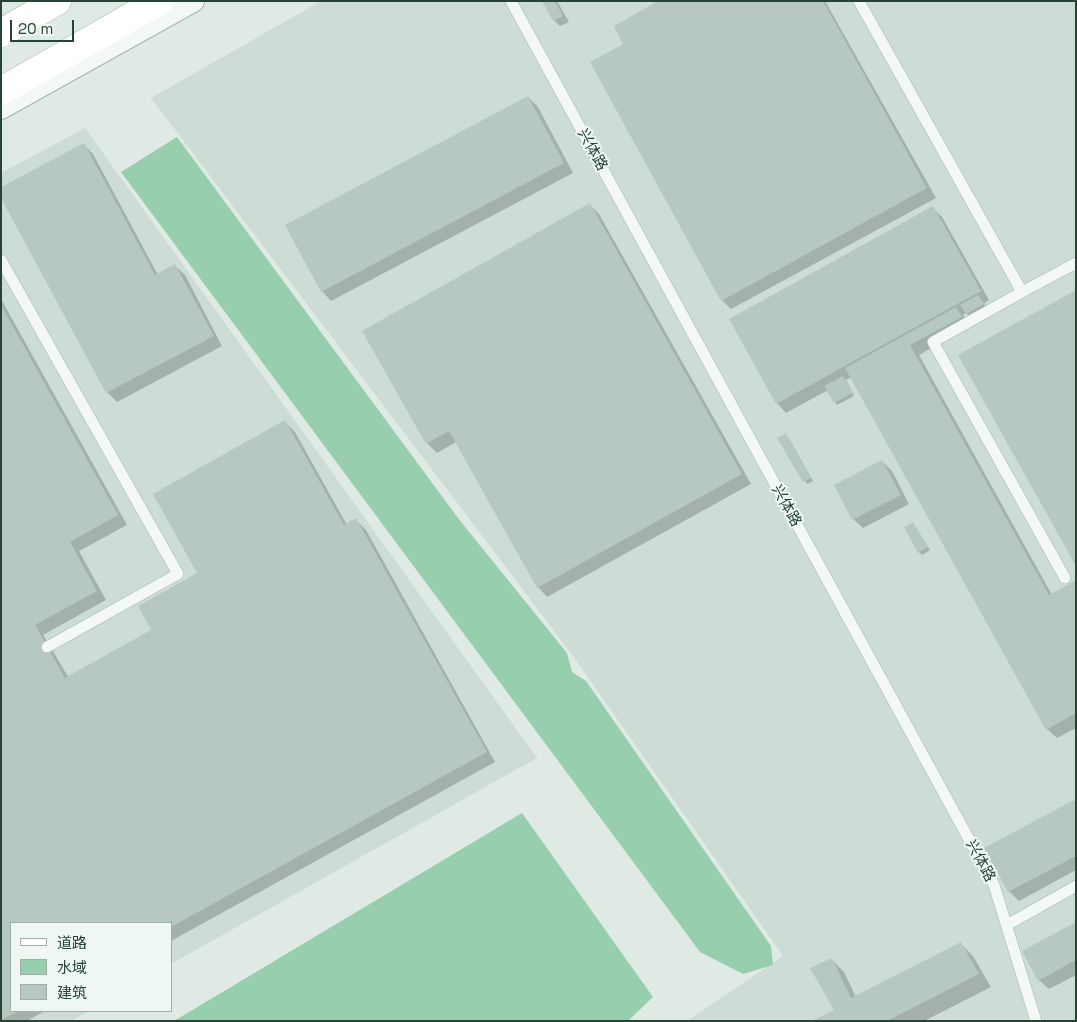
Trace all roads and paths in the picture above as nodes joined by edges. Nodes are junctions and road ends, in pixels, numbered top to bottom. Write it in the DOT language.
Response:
graph roads {
  1 [pos="57,1"];
  2 [pos="159,1"];
  3 [pos="193,1"];
  4 [pos="511,1"];
  5 [pos="859,1"];
  6 [pos="1,33"];
  7 [pos="1,91"];
  8 [pos="1,108"];
  9 [pos="1,260"];
  10 [pos="1076,262"];
  11 [pos="1022,292"];
  12 [pos="1065,578"];
  13 [pos="47,646"];
  14 [pos="1076,886"];
  15 [pos="1007,925"];
  16 [pos="1036,1021"];
  1 -- 6 [label="main road"];
  2 -- 7 [label="main road"];
  3 -- 8 [label="street"];
  4 -- 15 [label="lane, 兴体路"];
  5 -- 11 [label="lane"];
  9 -- 13 [label="lane"];
  10 -- 11 [label="lane"];
  11 -- 12 [label="lane"];
  14 -- 15 [label="lane"];
  15 -- 16 [label="lane, 兴体路"];
}
